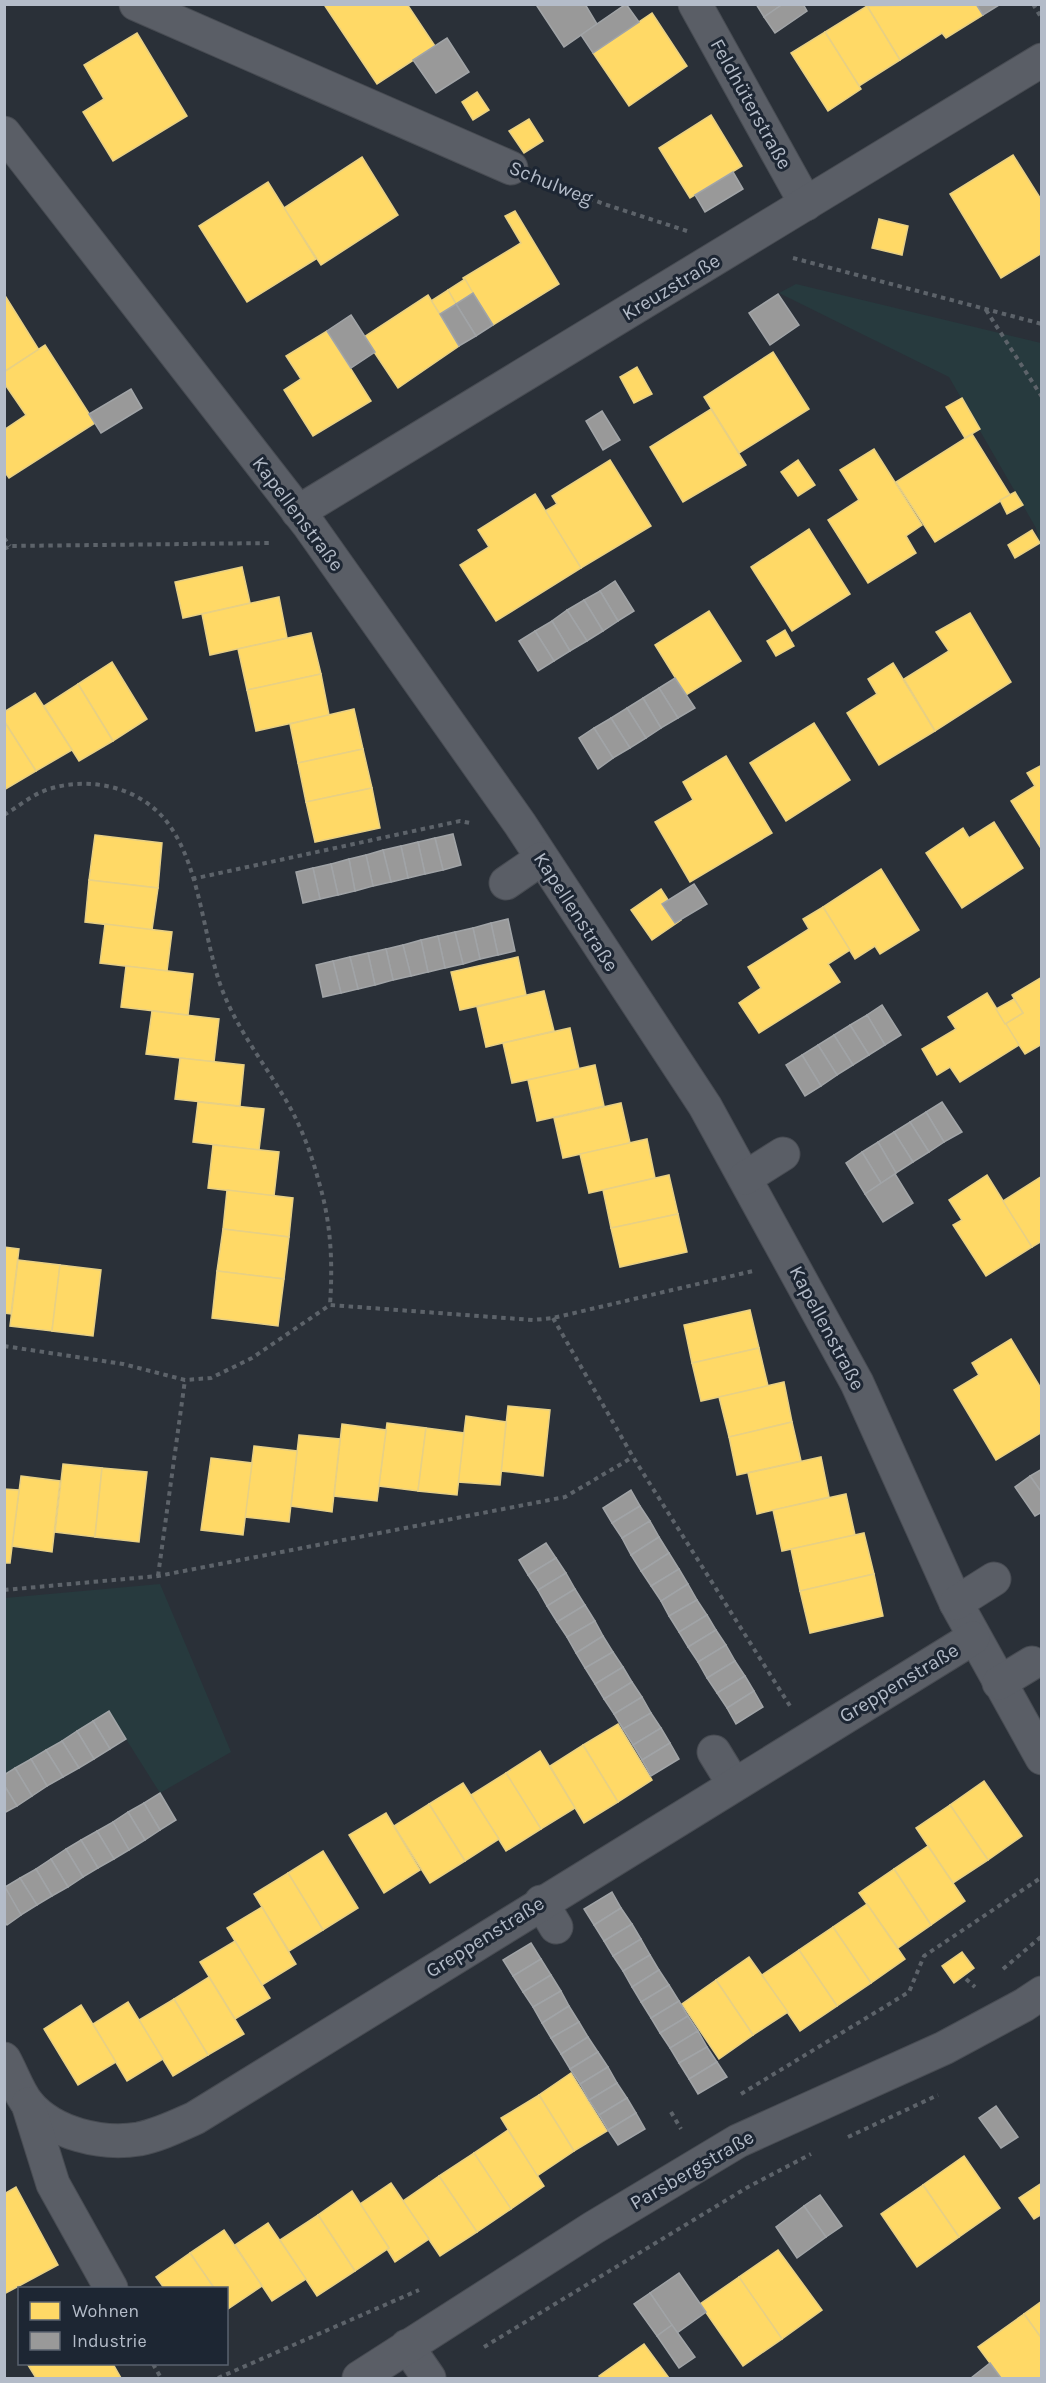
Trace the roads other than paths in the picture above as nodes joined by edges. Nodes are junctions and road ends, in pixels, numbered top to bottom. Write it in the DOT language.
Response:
graph roads {
  1 [pos="136,4"];
  2 [pos="695,4"];
  3 [pos="1041,60"];
  4 [pos="4,133"];
  5 [pos="511,168"];
  6 [pos="806,204"];
  7 [pos="303,518"];
  8 [pos="541,859"];
  9 [pos="506,883"];
  10 [pos="783,1154"];
  11 [pos="745,1178"];
  12 [pos="994,1580"];
  13 [pos="956,1603"];
  14 [pos="973,1638"];
  15 [pos="1032,1663"];
  16 [pos="999,1683"];
  17 [pos="714,1752"];
  18 [pos="1041,1758"];
  19 [pos="733,1783"];
  20 [pos="1041,1993"];
  21 [pos="4,2059"];
  22 [pos="28,2104"];
  23 [pos="110,2287"];
  24 [pos="407,2346"];
  25 [pos="359,2379"];
  26 [pos="429,2379"];
  1 -- 5 [label="street, Schulweg"];
  2 -- 6 [label="street, Feldhüterstraße"];
  3 -- 6 [label="street, Kreuzstraße"];
  4 -- 7 [label="street, Kapellenstraße"];
  6 -- 7 [label="street, Kreuzstraße"];
  7 -- 8 [label="street, Kapellenstraße"];
  8 -- 9 [label="street"];
  8 -- 11 [label="street, Kapellenstraße"];
  10 -- 11 [label="street"];
  11 -- 13 [label="street, Kapellenstraße"];
  12 -- 13 [label="street"];
  13 -- 14 [label="street, Kapellenstraße"];
  14 -- 16 [label="street, Kapellenstraße"];
  14 -- 19 [label="street, Greppenstraße"];
  15 -- 16 [label="street"];
  16 -- 18 [label="street, Kapellenstraße"];
  17 -- 19 [label="street"];
  19 -- 22 [label="street, Greppenstraße"];
  20 -- 24 [label="street, Parsbergstraße"];
  21 -- 22 [label="street, Greppenstraße"];
  22 -- 23 [label="street"];
  24 -- 25 [label="street, Parsbergstraße"];
  24 -- 26 [label="street"];
}
